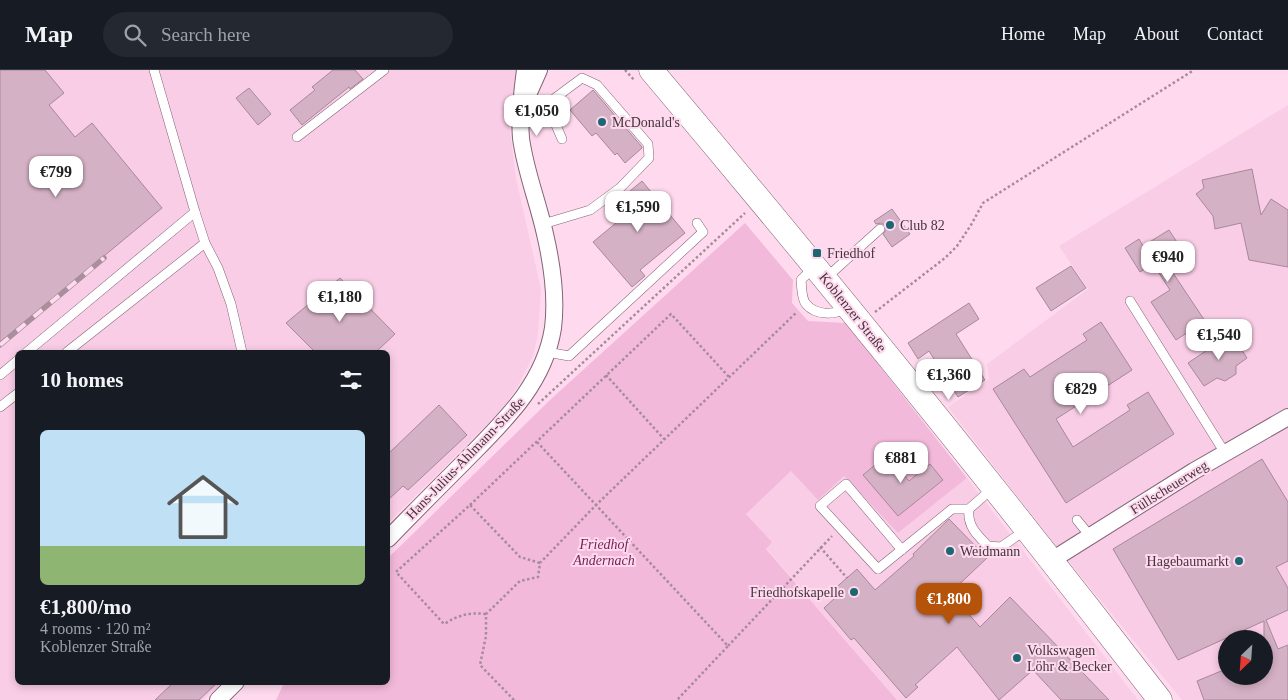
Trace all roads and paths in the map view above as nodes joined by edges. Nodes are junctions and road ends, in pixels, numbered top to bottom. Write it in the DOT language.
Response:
graph roads {
  1 [pos="154,70"];
  2 [pos="384,70"];
  3 [pos="525,70"];
  4 [pos="539,70"];
  5 [pos="1194,70"];
  6 [pos="652,71"];
  7 [pos="521,111"];
  8 [pos="297,137"];
  9 [pos="562,139"];
  10 [pos="195,212"];
  11 [pos="745,213"];
  12 [pos="697,223"];
  13 [pos="543,224"];
  14 [pos="880,229"];
  15 [pos="205,243"];
  16 [pos="820,272"];
  17 [pos="1130,302"];
  18 [pos="806,304"];
  19 [pos="855,315"];
  20 [pos="29,350"];
  21 [pos="70,350"];
  22 [pos="242,350"];
  23 [pos="546,352"];
  24 [pos="15,362"];
  25 [pos="0,375"];
  26 [pos="606,375"];
  27 [pos="729,377"];
  28 [pos="15,395"];
  29 [pos="538,404"];
  30 [pos="0,407"];
  31 [pos="1288,416"];
  32 [pos="664,439"];
  33 [pos="537,442"];
  34 [pos="1225,453"];
  35 [pos="993,488"];
  36 [pos="596,504"];
  37 [pos="470,505"];
  38 [pos="969,509"];
  39 [pos="1078,520"];
  40 [pos="841,528"];
  41 [pos="1027,529"];
  42 [pos="1090,536"];
  43 [pos="390,537"];
  44 [pos="820,546"];
  45 [pos="902,550"];
  46 [pos="1052,560"];
  47 [pos="540,563"];
  48 [pos="847,578"];
  49 [pos="486,614"];
  50 [pos="728,646"];
  51 [pos="233,685"];
  52 [pos="218,700"];
  53 [pos="514,700"];
  54 [pos="677,700"];
  55 [pos="1160,700"];
  1 -- 10 [label="lane"];
  2 -- 8 [label="lane"];
  3 -- 7 [label="street, Hans-Julius-Ahlmann-Straße"];
  4 -- 7 [label="street, Hans-Julius-Ahlmann-Straße"];
  5 -- 19 [label="path"];
  6 -- 16 [label="street, Koblenzer Straße"];
  7 -- 13 [label="street, Hans-Julius-Ahlmann-Straße"];
  9 -- 13 [label="lane"];
  10 -- 15 [label="lane"];
  10 -- 20 [label="lane"];
  11 -- 29 [label="path"];
  12 -- 23 [label="lane"];
  13 -- 23 [label="street, Hans-Julius-Ahlmann-Straße"];
  14 -- 16 [label="lane"];
  15 -- 21 [label="lane"];
  15 -- 22 [label="lane"];
  16 -- 18 [label="lane"];
  16 -- 19 [label="street, Koblenzer Straße"];
  17 -- 34 [label="lane"];
  18 -- 19 [label="lane"];
  18 -- 27 [label="path"];
  19 -- 35 [label="street, Koblenzer Straße"];
  23 -- 43 [label="street, Hans-Julius-Ahlmann-Straße"];
  24 -- 25 [label="lane"];
  26 -- 27 [label="path"];
  26 -- 32 [label="path"];
  26 -- 33 [label="path"];
  27 -- 32 [label="path"];
  28 -- 30 [label="lane"];
  31 -- 34 [label="street, Füllscheuerweg"];
  32 -- 36 [label="path"];
  33 -- 36 [label="path"];
  33 -- 37 [label="path"];
  34 -- 42 [label="street, Füllscheuerweg"];
  35 -- 38 [label="lane"];
  35 -- 41 [label="street, Koblenzer Straße"];
  36 -- 47 [label="path"];
  36 -- 50 [label="path"];
  37 -- 47 [label="path"];
  37 -- 49 [label="path"];
  38 -- 41 [label="lane"];
  38 -- 45 [label="lane"];
  39 -- 42 [label="lane"];
  40 -- 44 [label="path"];
  40 -- 45 [label="lane"];
  40 -- 45 [label="lane"];
  41 -- 46 [label="street, Koblenzer Straße"];
  42 -- 46 [label="street, Füllscheuerweg"];
  44 -- 48 [label="path"];
  44 -- 50 [label="path"];
  46 -- 55 [label="street, Koblenzer Straße"];
  47 -- 49 [label="path"];
  49 -- 53 [label="path"];
  50 -- 54 [label="path"];
  51 -- 52 [label="street"];
}
